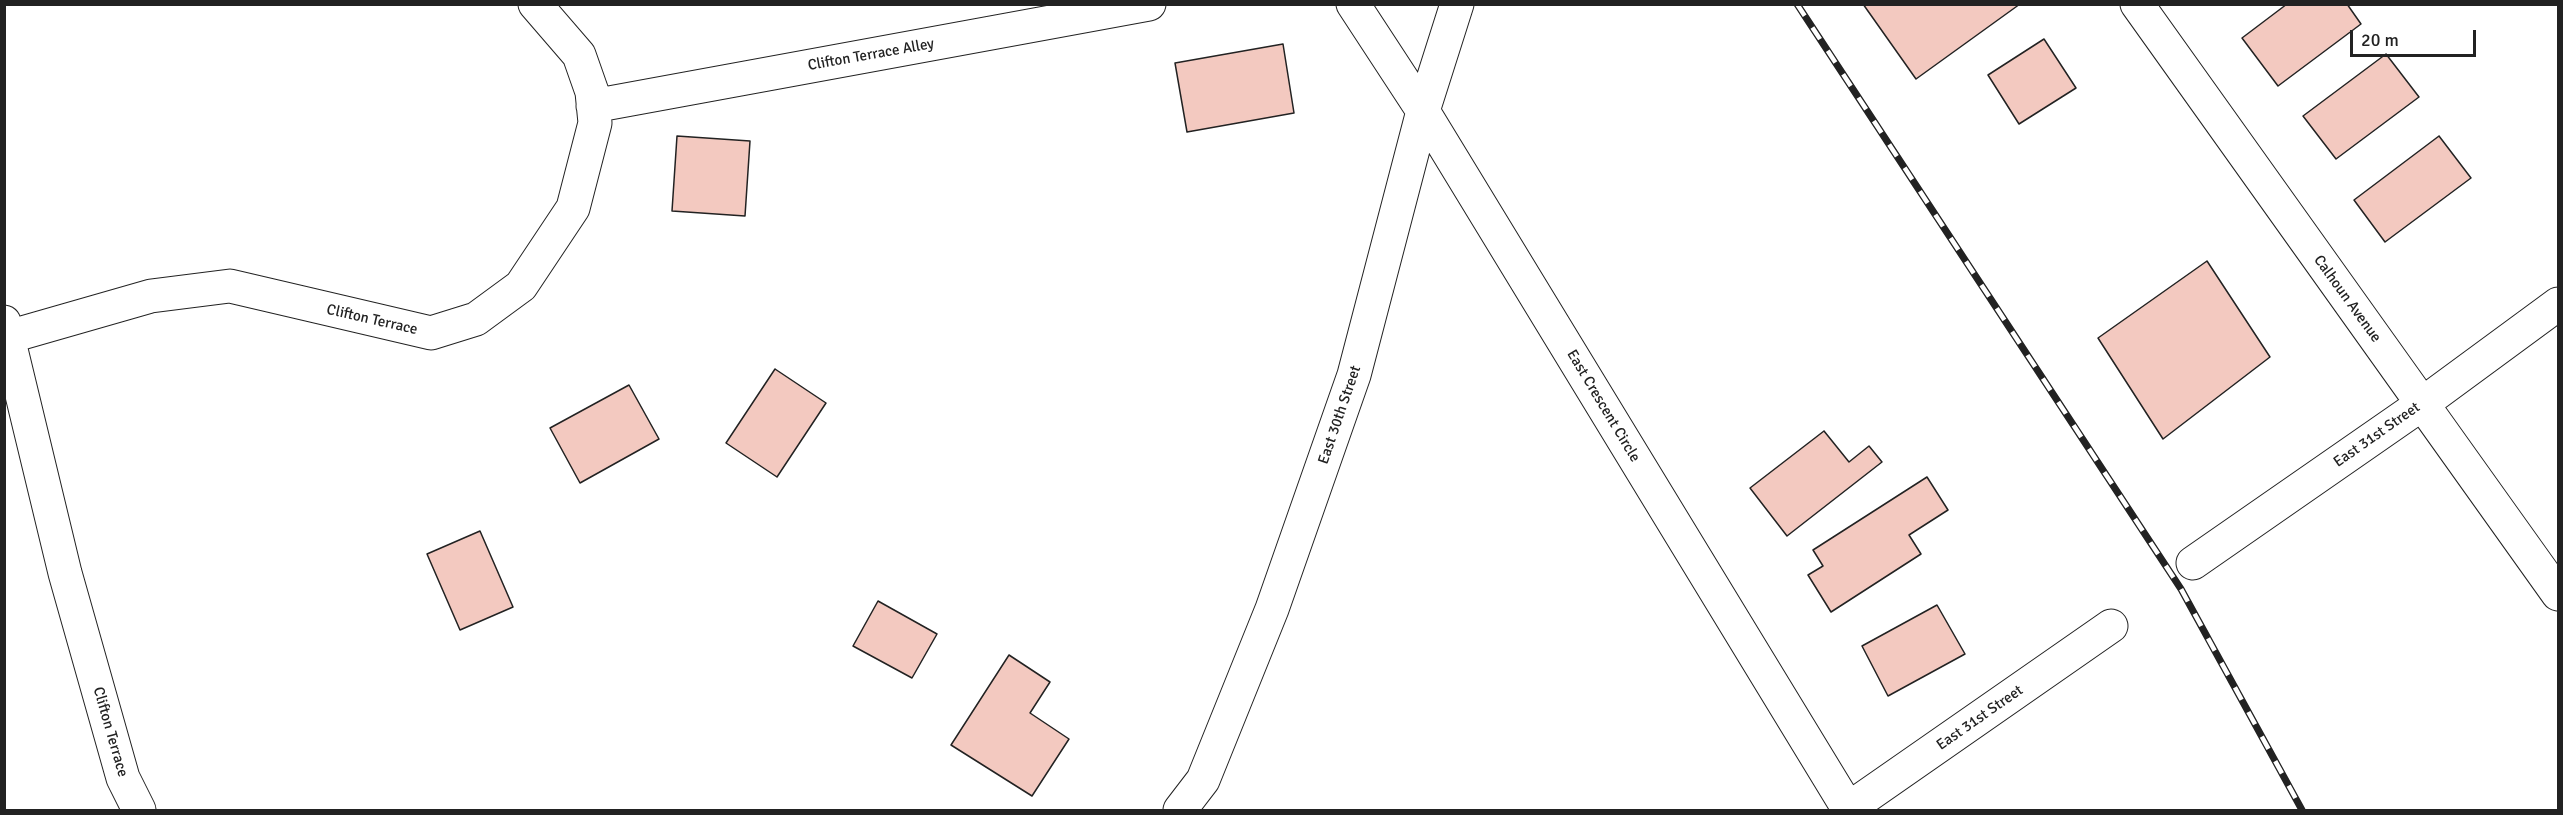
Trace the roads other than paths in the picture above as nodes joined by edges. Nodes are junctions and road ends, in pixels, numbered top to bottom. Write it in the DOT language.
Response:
graph roads {
  1 [pos="535,4"];
  2 [pos="1149,4"];
  3 [pos="1353,4"];
  4 [pos="1457,4"];
  5 [pos="2137,4"];
  6 [pos="593,106"];
  7 [pos="1423,111"];
  8 [pos="2559,304"];
  9 [pos="7,330"];
  10 [pos="2422,404"];
  11 [pos="2193,563"];
  12 [pos="2559,594"];
  13 [pos="2111,626"];
  14 [pos="139,810"];
  15 [pos="1180,810"];
  16 [pos="1848,810"];
  1 -- 6 [label="street, Clifton Terrace"];
  2 -- 6 [label="street, Clifton Terrace Alley"];
  3 -- 7 [label="street, East Crescent Circle"];
  4 -- 7 [label="street, East 30th Street"];
  5 -- 10 [label="street, Calhoun Avenue"];
  6 -- 9 [label="street, Clifton Terrace"];
  7 -- 15 [label="street, East 30th Street"];
  7 -- 16 [label="street, East Crescent Circle"];
  8 -- 10 [label="street, East 31st Street"];
  9 -- 14 [label="street, Clifton Terrace"];
  10 -- 11 [label="street, East 31st Street"];
  10 -- 12 [label="street, Calhoun Avenue"];
  13 -- 16 [label="street, East 31st Street"];
}
